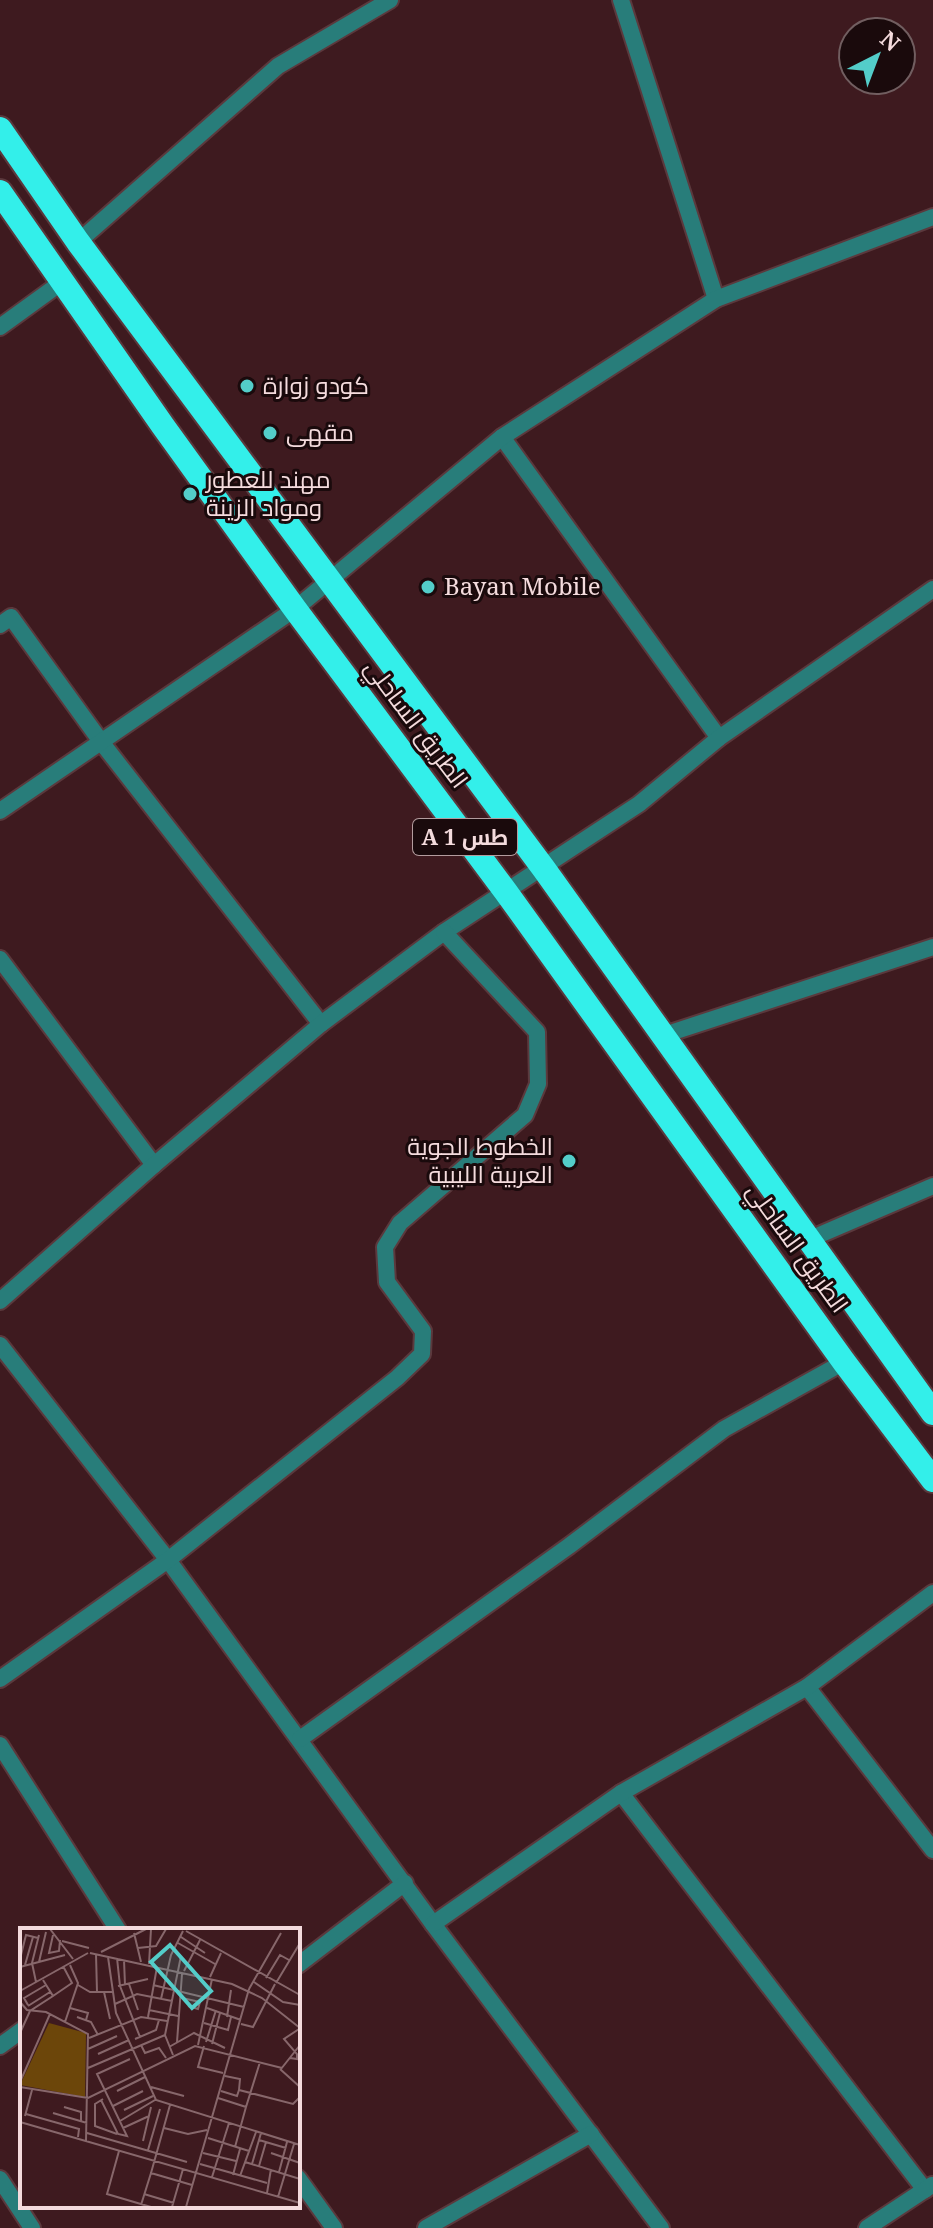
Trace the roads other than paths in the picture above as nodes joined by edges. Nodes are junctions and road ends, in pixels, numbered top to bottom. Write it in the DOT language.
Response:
graph roads {
  1 [pos="390,0"];
  2 [pos="621,0"];
  3 [pos="0,129"];
  4 [pos="0,192"];
  5 [pos="933,217"];
  6 [pos="78,242"];
  7 [pos="62,282"];
  8 [pos="716,299"];
  9 [pos="0,327"];
  10 [pos="502,437"];
  11 [pos="330,581"];
  12 [pos="933,589"];
  13 [pos="295,609"];
  14 [pos="0,625"];
  15 [pos="719,738"];
  16 [pos="102,743"];
  17 [pos="0,811"];
  18 [pos="544,869"];
  19 [pos="506,892"];
  20 [pos="444,932"];
  21 [pos="933,947"];
  22 [pos="0,959"];
  23 [pos="321,1024"];
  24 [pos="661,1036"];
  25 [pos="154,1165"];
  26 [pos="933,1186"];
  27 [pos="810,1239"];
  28 [pos="0,1301"];
  29 [pos="0,1345"];
  30 [pos="844,1362"];
  31 [pos="933,1413"];
  32 [pos="933,1480"];
  33 [pos="168,1560"];
  34 [pos="933,1593"];
  35 [pos="0,1679"];
  36 [pos="807,1687"];
  37 [pos="300,1739"];
  38 [pos="0,1745"];
  39 [pos="621,1793"];
  40 [pos="933,1850"];
  41 [pos="405,1883"];
  42 [pos="433,1924"];
  43 [pos="117,1928"];
  44 [pos="300,1963"];
  45 [pos="20,2031"];
  46 [pos="0,2046"];
  47 [pos="591,2134"];
  48 [pos="0,2179"];
  49 [pos="300,2181"];
  50 [pos="929,2187"];
  51 [pos="32,2228"];
  52 [pos="334,2228"];
  53 [pos="426,2228"];
  54 [pos="661,2228"];
  55 [pos="867,2228"];
  1 -- 6 [label="street"];
  2 -- 8 [label="street"];
  3 -- 6 [label="highway, الطريق الساحلي / A 1 طس"];
  4 -- 7 [label="highway, الطريق الساحلي / A 1 طس"];
  5 -- 8 [label="street"];
  6 -- 11 [label="highway, الطريق الساحلي / A 1 طس"];
  7 -- 9 [label="street"];
  7 -- 13 [label="highway, الطريق الساحلي / A 1 طس"];
  8 -- 10 [label="street"];
  10 -- 11 [label="street"];
  10 -- 15 [label="street"];
  11 -- 13 [label="street"];
  11 -- 18 [label="highway, الطريق الساحلي / A 1 طس"];
  12 -- 15 [label="street"];
  13 -- 16 [label="street"];
  13 -- 19 [label="highway, الطريق الساحلي / A 1 طس"];
  14 -- 16 [label="street"];
  15 -- 18 [label="street"];
  16 -- 17 [label="street"];
  16 -- 23 [label="street"];
  18 -- 19 [label="street"];
  18 -- 24 [label="highway, الطريق الساحلي / A 1 طس"];
  19 -- 20 [label="street"];
  19 -- 30 [label="highway, الطريق الساحلي / A 1 طس"];
  20 -- 23 [label="street"];
  20 -- 33 [label="street"];
  21 -- 24 [label="street"];
  22 -- 25 [label="street"];
  23 -- 25 [label="street"];
  24 -- 27 [label="highway, الطريق الساحلي / A 1 طس"];
  25 -- 28 [label="street"];
  26 -- 27 [label="street"];
  27 -- 31 [label="highway, الطريق الساحلي / A 1 طس"];
  29 -- 33 [label="street"];
  30 -- 32 [label="highway, الطريق الساحلي / A 1 طس"];
  30 -- 37 [label="street"];
  33 -- 35 [label="street"];
  33 -- 37 [label="street"];
  34 -- 36 [label="street"];
  36 -- 39 [label="street"];
  36 -- 40 [label="street"];
  37 -- 41 [label="street"];
  38 -- 43 [label="street"];
  39 -- 42 [label="street"];
  39 -- 50 [label="street"];
  41 -- 42 [label="street"];
  41 -- 44 [label="street"];
  42 -- 47 [label="street"];
  45 -- 46 [label="street"];
  47 -- 53 [label="street"];
  47 -- 54 [label="street"];
  48 -- 51 [label="street"];
  49 -- 52 [label="street"];
  50 -- 55 [label="street"];
}
